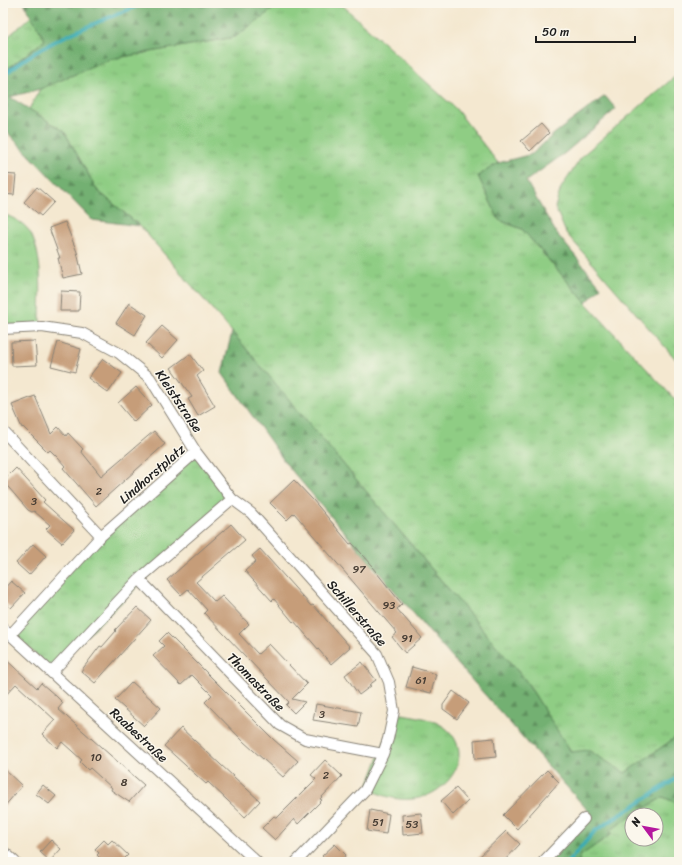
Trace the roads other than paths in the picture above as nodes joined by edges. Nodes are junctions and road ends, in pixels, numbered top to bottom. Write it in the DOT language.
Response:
graph roads {
  1 [pos="3,329"];
  2 [pos="3,431"];
  3 [pos="196,452"];
  4 [pos="232,499"];
  5 [pos="101,536"];
  6 [pos="139,579"];
  7 [pos="7,631"];
  8 [pos="52,672"];
  9 [pos="383,754"];
  10 [pos="584,819"];
  11 [pos="3,851"];
  12 [pos="15,862"];
  13 [pos="257,862"];
  14 [pos="296,862"];
  15 [pos="543,862"];
  1 -- 3 [label="street, Kleiststraße"];
  2 -- 5 [label="street"];
  3 -- 4 [label="street, Lindhorstplatz"];
  3 -- 5 [label="street, Lindhorstplatz"];
  4 -- 6 [label="street"];
  4 -- 9 [label="street, Schillerstraße"];
  5 -- 7 [label="street, Lindhorstplatz"];
  6 -- 8 [label="street"];
  6 -- 9 [label="street, Thomastraße"];
  7 -- 8 [label="street, Raabestraße"];
  8 -- 13 [label="street, Raabestraße"];
  9 -- 14 [label="street, Schillerstraße"];
  10 -- 15 [label="street"];
  11 -- 12 [label="street"];
}
